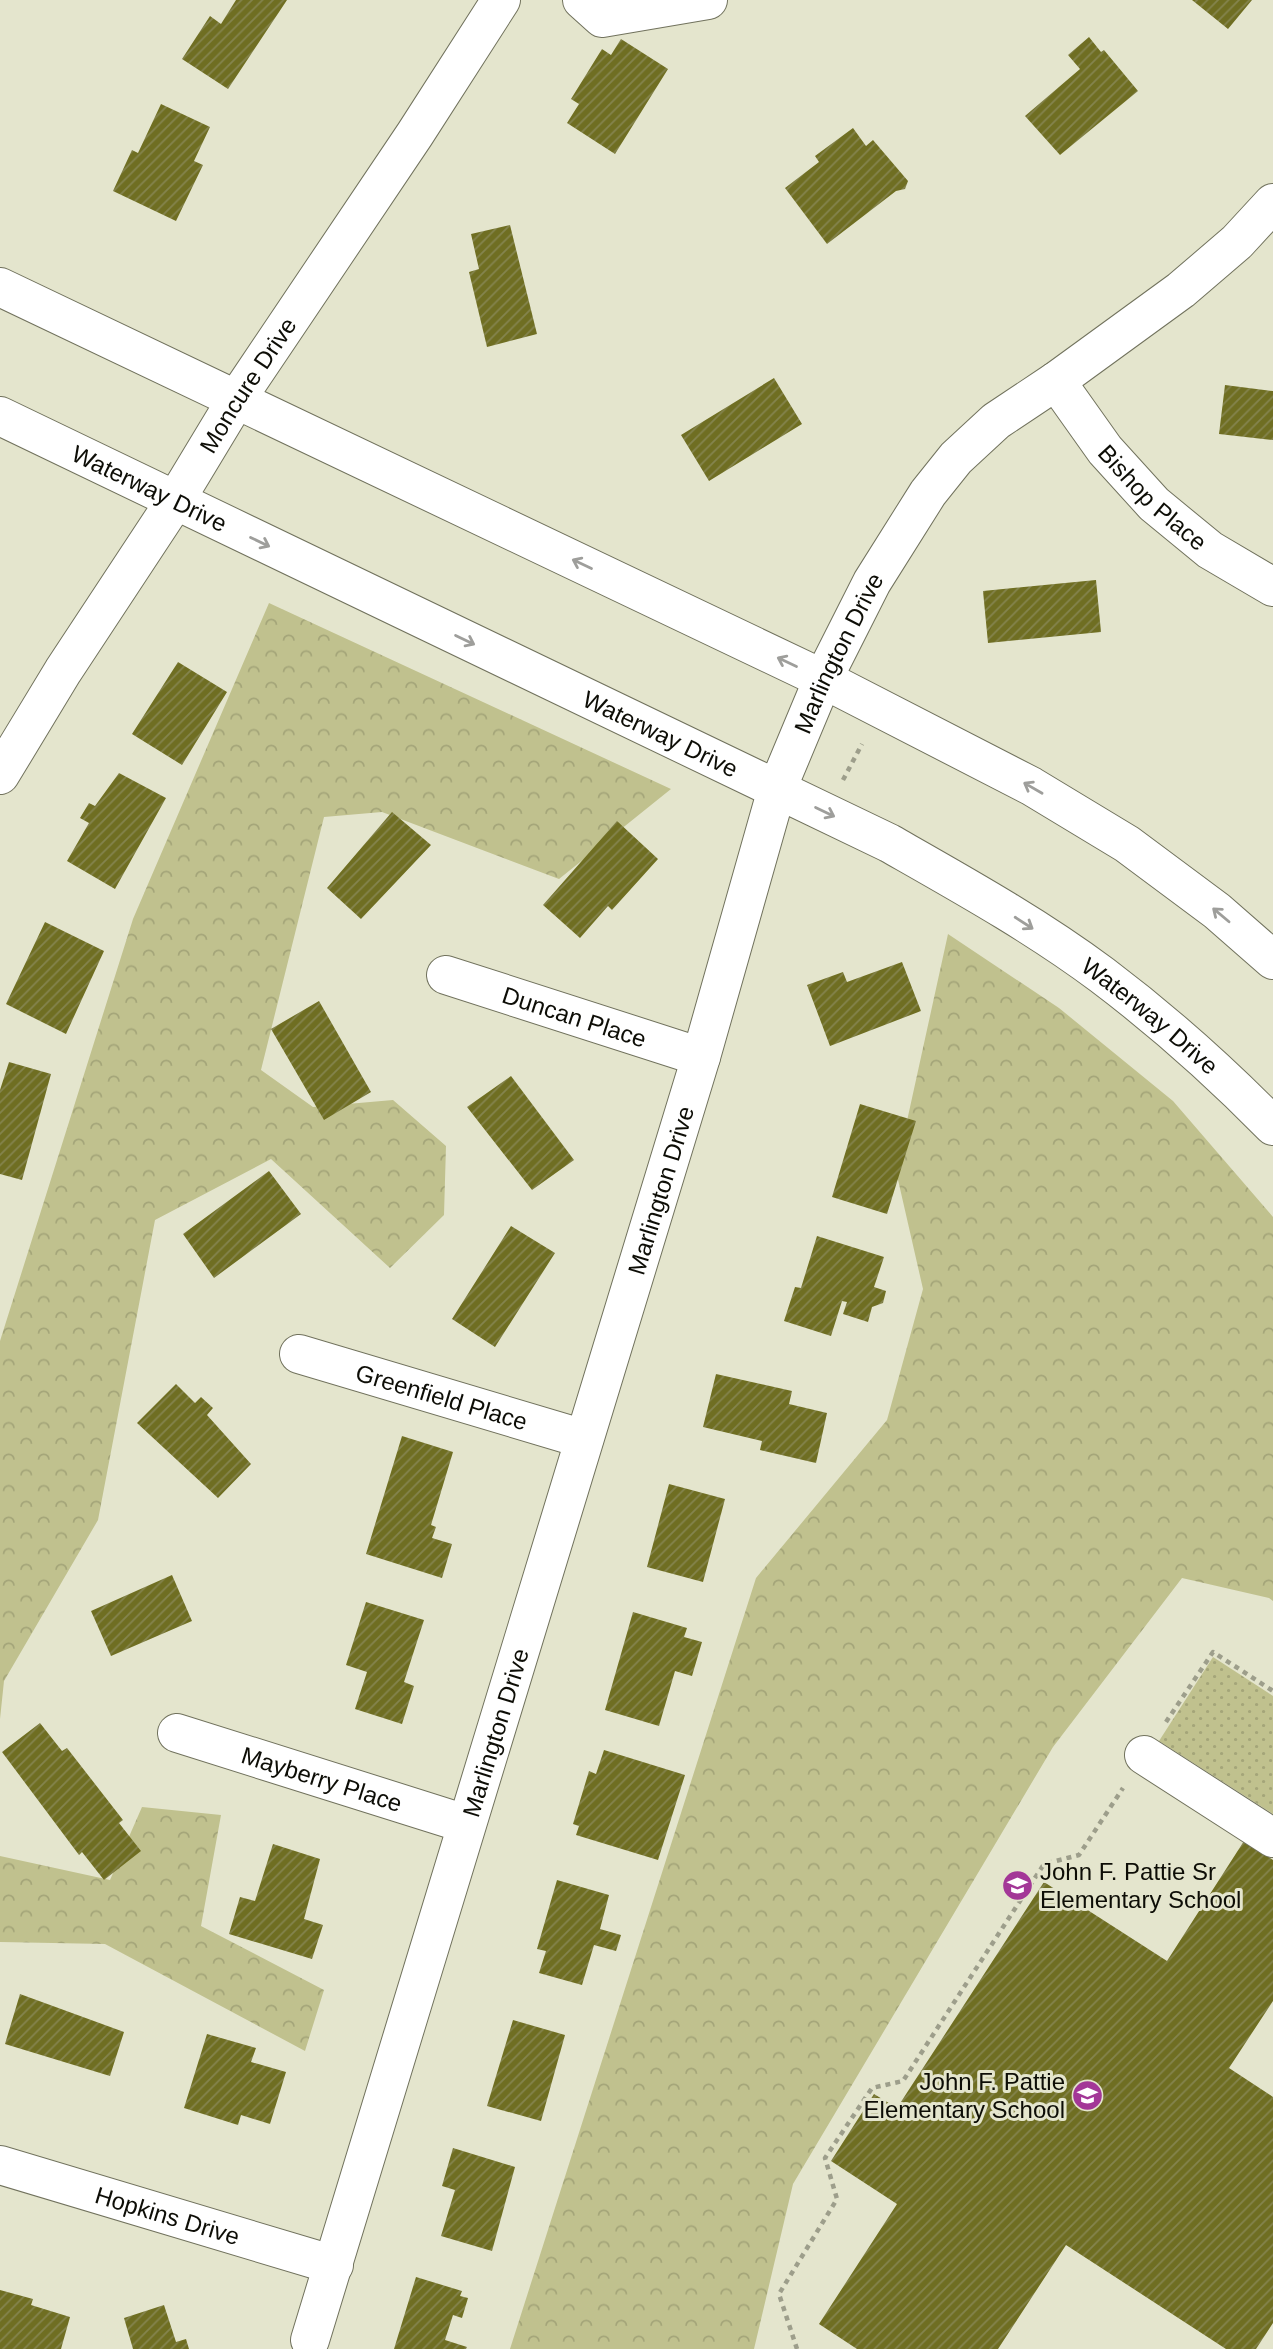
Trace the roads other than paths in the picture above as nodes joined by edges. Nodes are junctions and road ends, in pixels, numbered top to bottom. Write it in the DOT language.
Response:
graph roads {
  1 [pos="501,0"];
  2 [pos="582,0"];
  3 [pos="708,0"];
  4 [pos="1273,203"];
  5 [pos="0,287"];
  6 [pos="1056,381"];
  7 [pos="236,400"];
  8 [pos="0,416"];
  9 [pos="175,501"];
  10 [pos="1273,587"];
  11 [pos="822,679"];
  12 [pos="0,775"];
  13 [pos="777,789"];
  14 [pos="1273,960"];
  15 [pos="446,975"];
  16 [pos="701,1057"];
  17 [pos="1273,1126"];
  18 [pos="299,1354"];
  19 [pos="584,1439"];
  20 [pos="177,1733"];
  21 [pos="1144,1755"];
  22 [pos="466,1824"];
  23 [pos="1273,1838"];
  24 [pos="0,2165"];
  25 [pos="334,2265"];
  26 [pos="310,2340"];
  1 -- 7 [label="street, Moncure Drive"];
  2 -- 3 [label="street"];
  4 -- 6 [label="street, Marlington Drive"];
  5 -- 7 [label="street"];
  6 -- 10 [label="street, Bishop Place"];
  6 -- 11 [label="street, Marlington Drive"];
  7 -- 9 [label="street, Moncure Drive"];
  11 -- 7 [label="street, one-way"];
  8 -- 9 [label="street, Waterway Drive"];
  9 -- 12 [label="street, Moncure Drive"];
  9 -- 13 [label="street, Waterway Drive, one-way"];
  11 -- 13 [label="street, Marlington Drive"];
  14 -- 11 [label="street, one-way"];
  13 -- 16 [label="street, Marlington Drive"];
  13 -- 17 [label="street, Waterway Drive, one-way"];
  15 -- 16 [label="street, Duncan Place"];
  16 -- 19 [label="street, Marlington Drive"];
  18 -- 19 [label="street, Greenfield Place"];
  19 -- 22 [label="street, Marlington Drive"];
  20 -- 22 [label="street, Mayberry Place"];
  21 -- 23 [label="street"];
  22 -- 25 [label="street, Marlington Drive"];
  24 -- 25 [label="street, Hopkins Drive"];
  25 -- 26 [label="street, Marlington Drive"];
}
